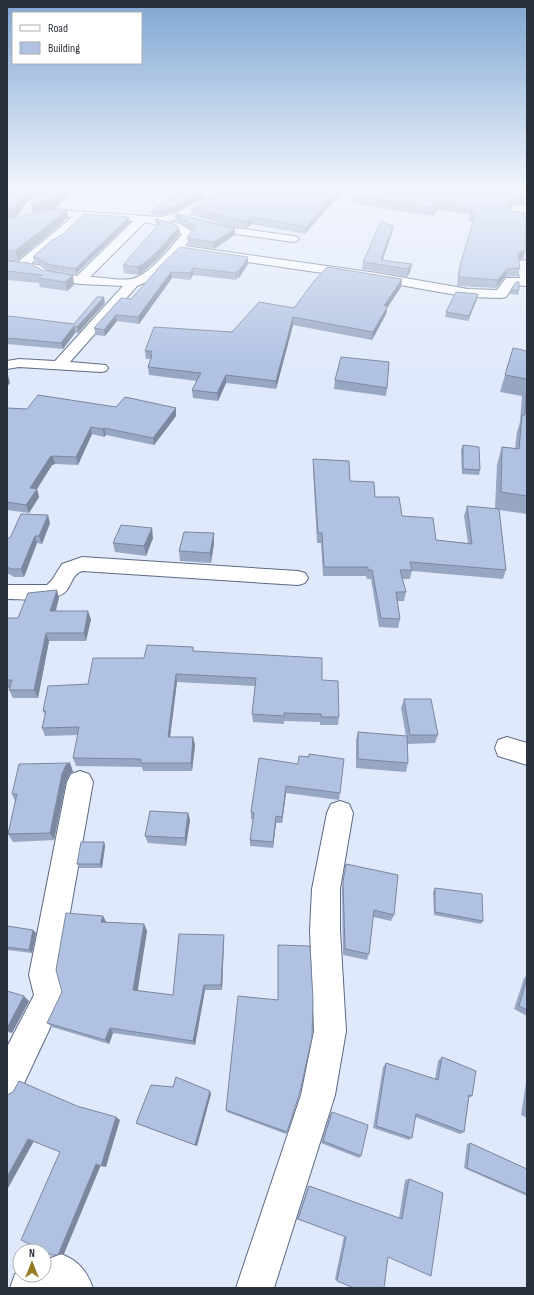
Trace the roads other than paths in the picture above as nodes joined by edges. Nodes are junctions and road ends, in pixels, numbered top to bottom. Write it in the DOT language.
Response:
graph roads {
  1 [pos="40,249"];
  2 [pos="113,249"];
  3 [pos="175,249"];
  4 [pos="186,249"];
  5 [pos="7,264"];
  6 [pos="527,264"];
  7 [pos="20,267"];
  8 [pos="80,280"];
  9 [pos="527,282"];
  10 [pos="133,283"];
  11 [pos="59,365"];
  12 [pos="7,366"];
  13 [pos="101,368"];
  14 [pos="298,578"];
  15 [pos="7,592"];
  16 [pos="80,782"];
  17 [pos="340,812"];
  18 [pos="7,1082"];
  19 [pos="30,1288"];
  20 [pos="74,1288"];
  21 [pos="255,1288"];
  1 -- 7 [label="street"];
  2 -- 8 [label="street"];
  3 -- 10 [label="street"];
  4 -- 9 [label="street"];
  5 -- 7 [label="street"];
  6 -- 9 [label="street"];
  7 -- 8 [label="street"];
  8 -- 10 [label="street"];
  10 -- 11 [label="street"];
  11 -- 12 [label="street"];
  11 -- 13 [label="street"];
  14 -- 15 [label="street"];
  16 -- 18 [label="street"];
  17 -- 21 [label="street"];
  19 -- 20 [label="street"];
}
